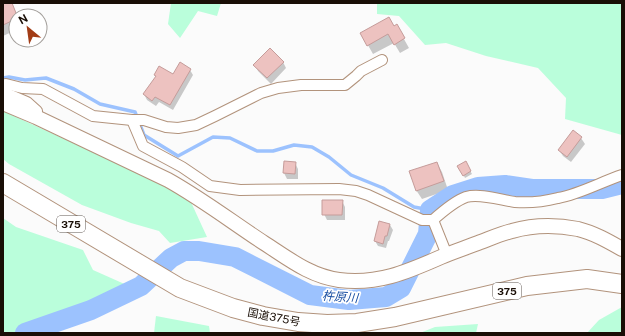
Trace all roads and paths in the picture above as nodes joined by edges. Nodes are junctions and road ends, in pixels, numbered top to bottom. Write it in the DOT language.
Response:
graph roads {
  1 [pos="382,60"];
  2 [pos="3,88"];
  3 [pos="3,103"];
  4 [pos="36,117"];
  5 [pos="132,120"];
  6 [pos="622,175"];
  7 [pos="3,183"];
  8 [pos="434,220"];
  9 [pos="622,249"];
  10 [pos="447,255"];
  11 [pos="622,284"];
  1 -- 5 [label="street"];
  2 -- 4 [label="street"];
  2 -- 5 [label="street"];
  3 -- 4 [label="street"];
  4 -- 10 [label="street"];
  5 -- 8 [label="street"];
  6 -- 8 [label="street"];
  7 -- 11 [label="highway, 国道375号 / 375"];
  8 -- 10 [label="street"];
  9 -- 10 [label="street"];
}
